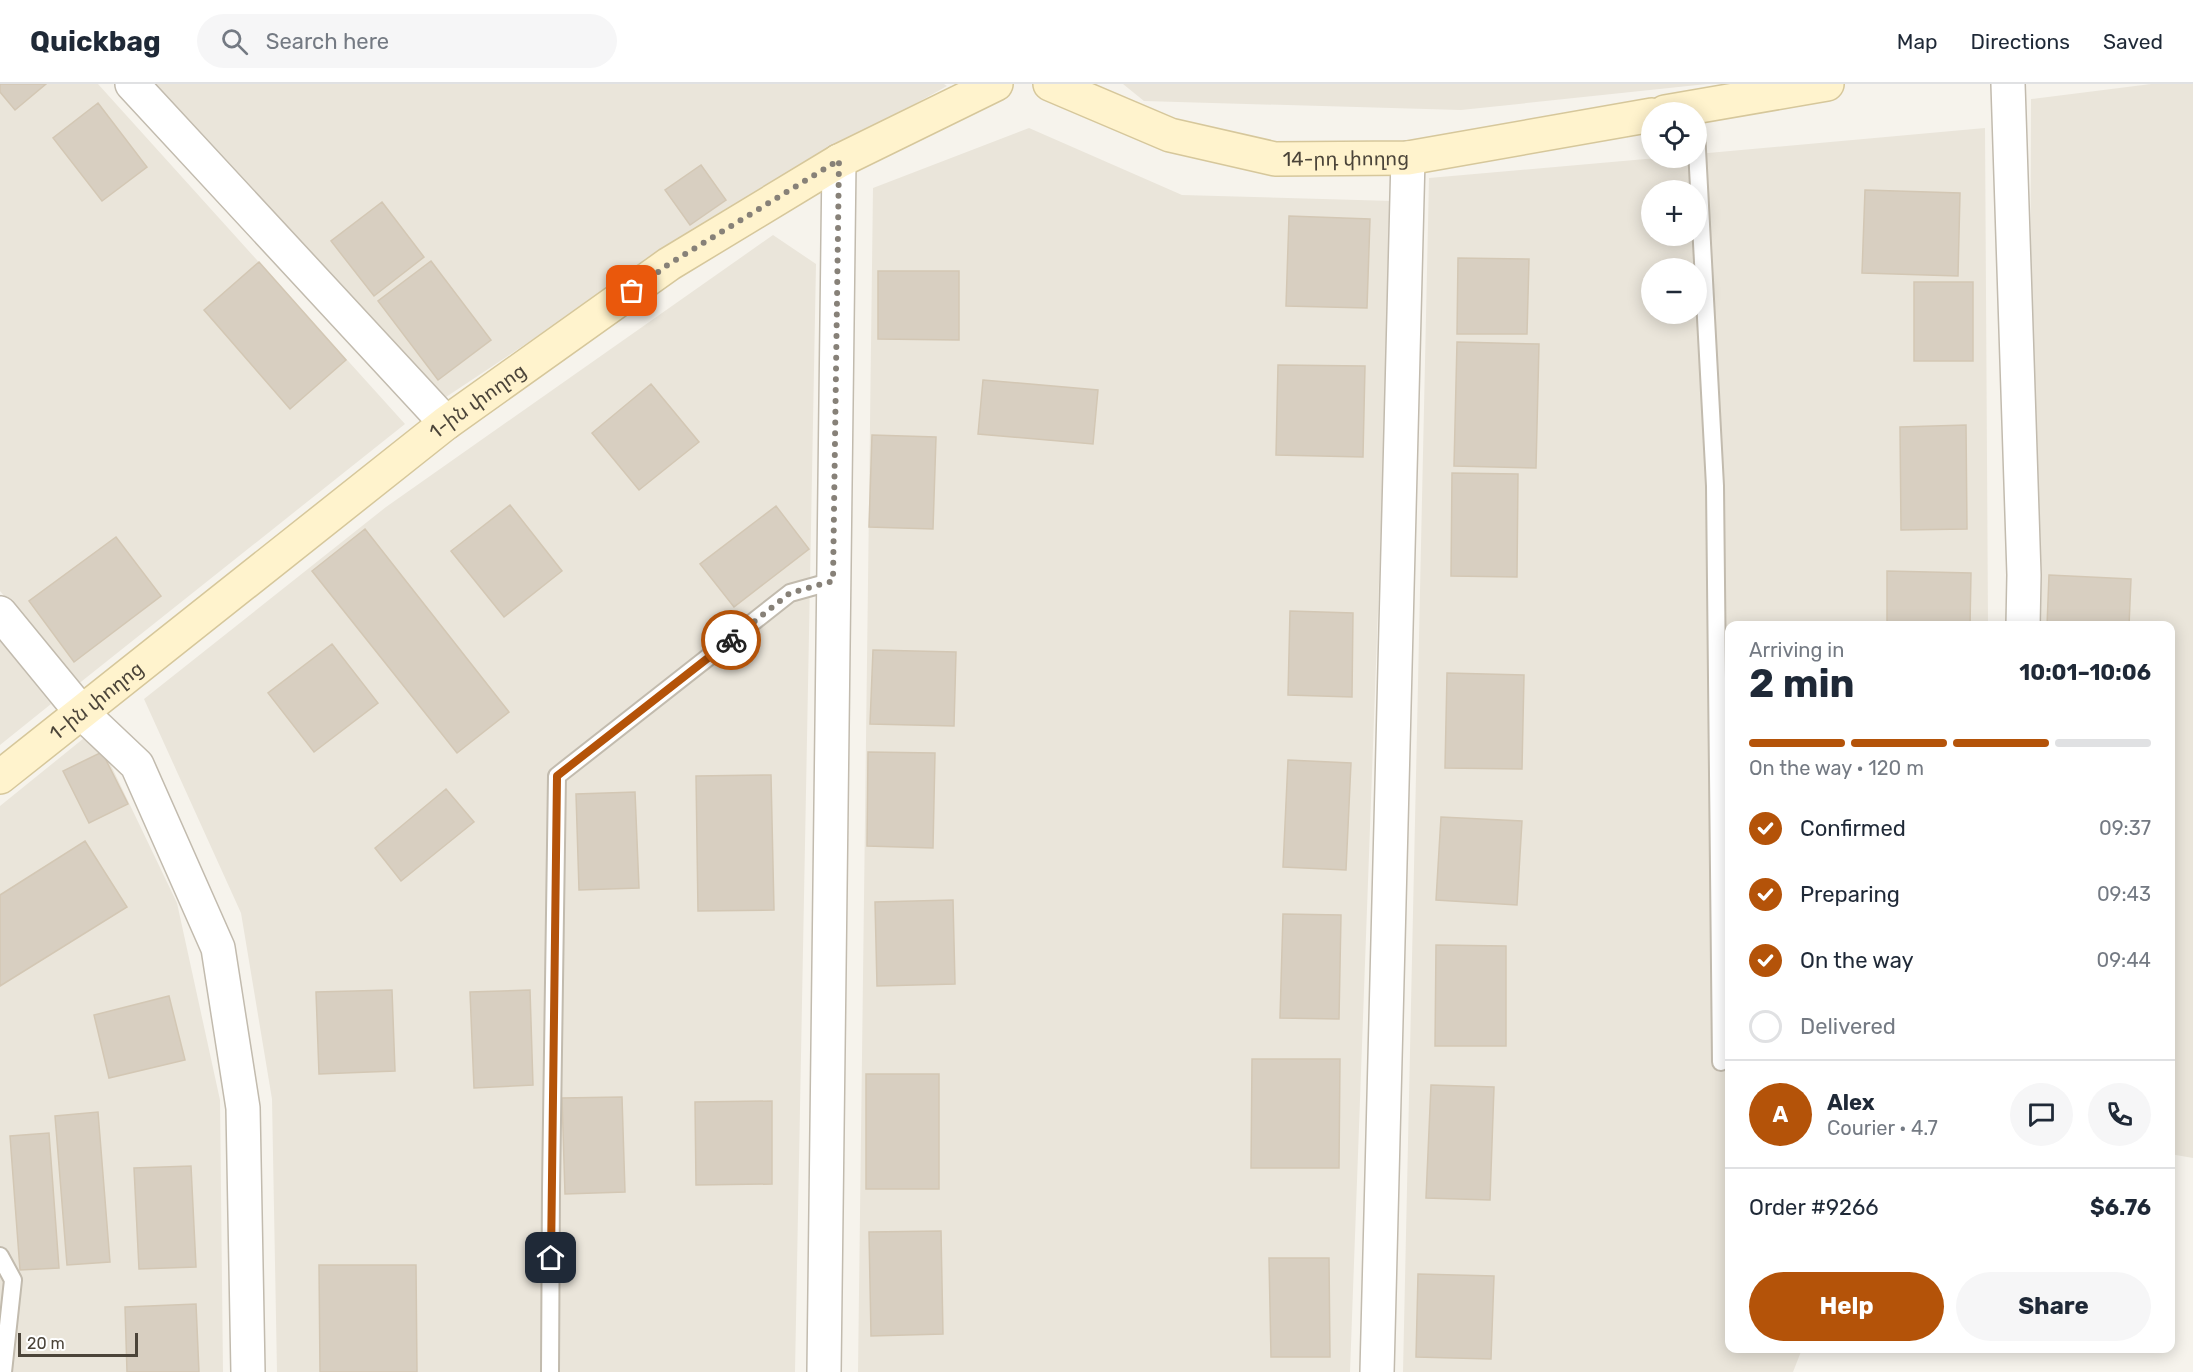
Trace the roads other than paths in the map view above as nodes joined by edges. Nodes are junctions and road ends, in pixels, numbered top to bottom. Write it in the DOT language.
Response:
graph roads {
  1 [pos="132,84"];
  2 [pos="996,84"];
  3 [pos="1050,84"];
  4 [pos="1827,84"];
  5 [pos="2008,84"];
  6 [pos="1707,112"];
  7 [pos="1641,117"];
  8 [pos="1408,158"];
  9 [pos="839,160"];
  10 [pos="1692,168"];
  11 [pos="446,423"];
  12 [pos="833,581"];
  13 [pos="0,613"];
  14 [pos="2023,621"];
  15 [pos="82,713"];
  16 [pos="0,777"];
  17 [pos="1720,1062"];
  18 [pos="0,1256"];
  19 [pos="3,1372"];
  20 [pos="248,1372"];
  21 [pos="550,1372"];
  22 [pos="824,1372"];
  23 [pos="1377,1372"];
  1 -- 11 [label="street"];
  2 -- 9 [label="street, 1-ին փողոց"];
  3 -- 8 [label="street, 14-րդ փողոց"];
  4 -- 6 [label="street"];
  5 -- 14 [label="street"];
  7 -- 8 [label="street, 14-րդ փողոց"];
  8 -- 23 [label="street"];
  9 -- 11 [label="street, 1-ին փողոց"];
  9 -- 12 [label="street"];
  10 -- 17 [label="lane"];
  11 -- 15 [label="street, 1-ին փողոց"];
  12 -- 21 [label="lane"];
  12 -- 22 [label="street"];
  13 -- 15 [label="street"];
  15 -- 16 [label="street, 1-ին փողոց"];
  15 -- 20 [label="street"];
  18 -- 19 [label="lane"];
}
